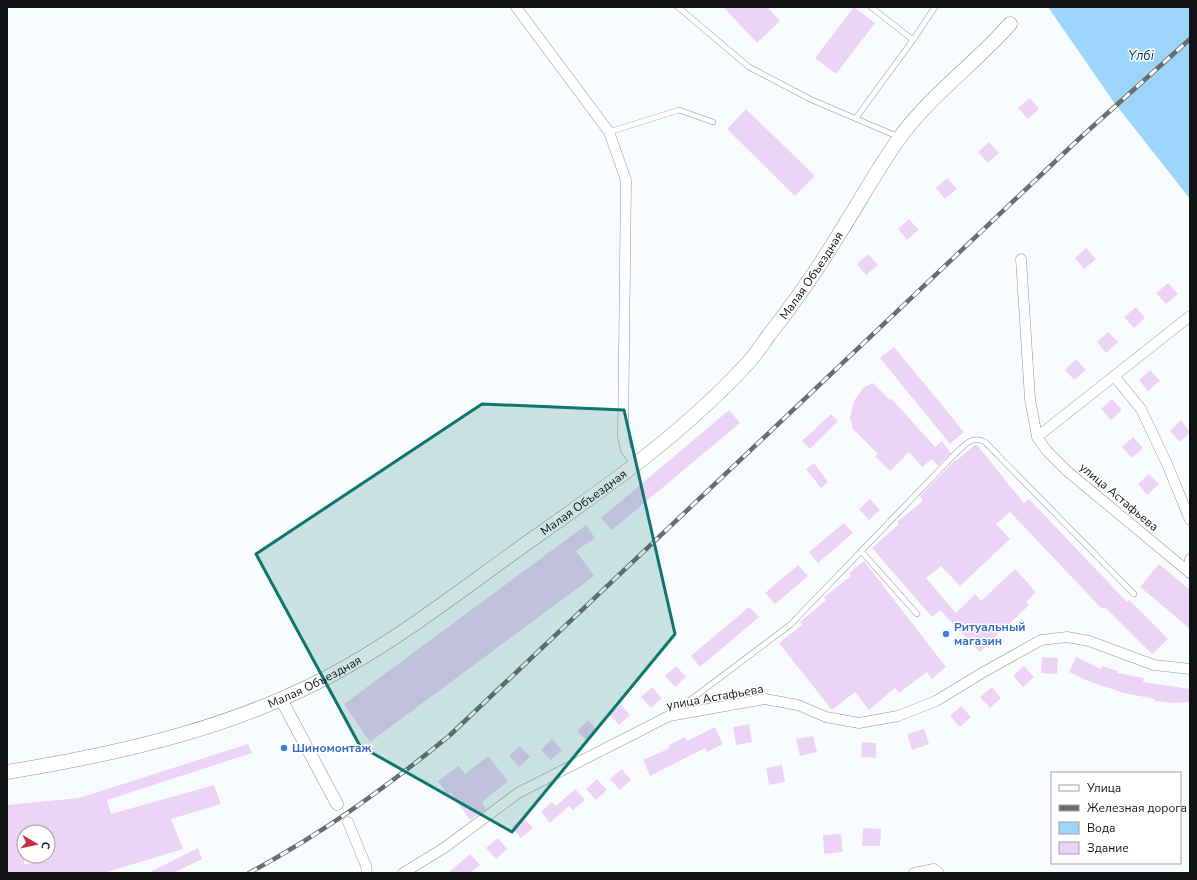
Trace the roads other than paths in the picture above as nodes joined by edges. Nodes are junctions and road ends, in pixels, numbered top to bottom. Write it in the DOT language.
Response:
graph roads {
  1 [pos="516,7"];
  2 [pos="678,7"];
  3 [pos="871,7"];
  4 [pos="935,7"];
  5 [pos="1010,24"];
  6 [pos="913,40"];
  7 [pos="856,118"];
  8 [pos="713,122"];
  9 [pos="609,132"];
  10 [pos="900,137"];
  11 [pos="1021,259"];
  12 [pos="1190,316"];
  13 [pos="1114,376"];
  14 [pos="1037,437"];
  15 [pos="636,464"];
  16 [pos="1190,520"];
  17 [pos="861,551"];
  18 [pos="1190,559"];
  19 [pos="1189,572"];
  20 [pos="1134,594"];
  21 [pos="918,614"];
  22 [pos="1190,669"];
  23 [pos="281,699"];
  24 [pos="669,716"];
  25 [pos="7,772"];
  26 [pos="337,804"];
  27 [pos="348,822"];
  28 [pos="367,873"];
  29 [pos="403,873"];
  30 [pos="914,873"];
  31 [pos="939,873"];
  1 -- 9 [label="street"];
  2 -- 7 [label="lane"];
  3 -- 6 [label="lane"];
  4 -- 6 [label="lane"];
  5 -- 10 [label="main road, Малая Объездная"];
  6 -- 7 [label="lane"];
  7 -- 10 [label="lane"];
  8 -- 9 [label="lane"];
  9 -- 15 [label="street"];
  10 -- 15 [label="main road, Малая Объездная"];
  11 -- 14 [label="street, улица Астафьева"];
  12 -- 13 [label="street"];
  13 -- 14 [label="street"];
  13 -- 16 [label="street"];
  14 -- 19 [label="street, улица Астафьева"];
  15 -- 23 [label="main road, Малая Объездная"];
  17 -- 20 [label="lane"];
  17 -- 21 [label="lane"];
  17 -- 24 [label="lane"];
  18 -- 19 [label="street"];
  22 -- 24 [label="street, улица Астафьева"];
  23 -- 25 [label="main road, Малая Объездная"];
  23 -- 26 [label="street"];
  24 -- 29 [label="street, улица Астафьева"];
  27 -- 28 [label="street"];
  30 -- 31 [label="street"];
}
